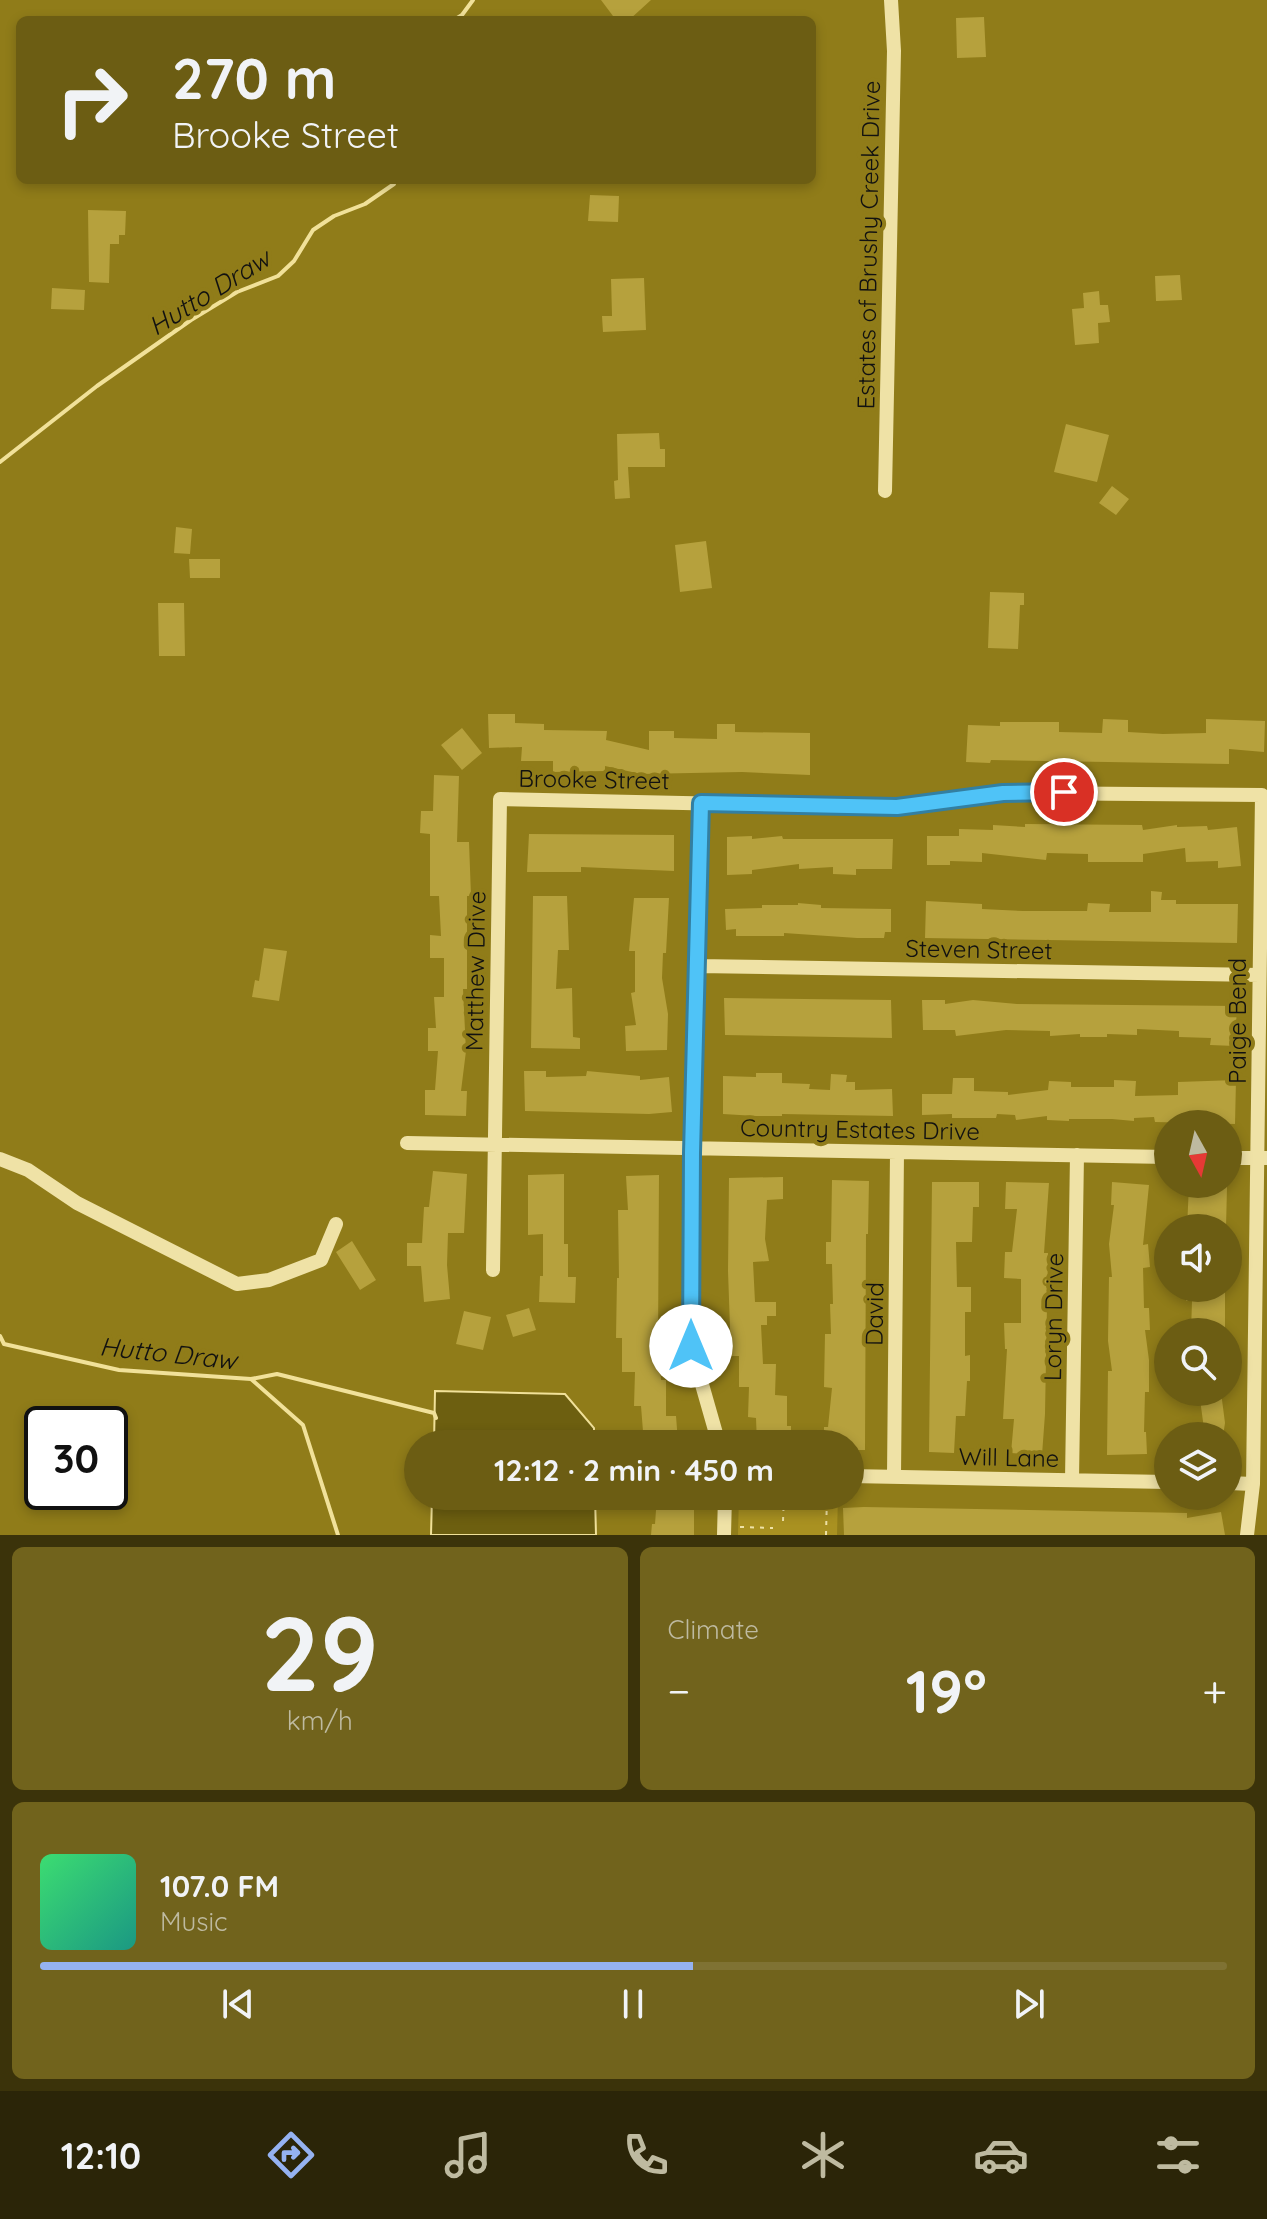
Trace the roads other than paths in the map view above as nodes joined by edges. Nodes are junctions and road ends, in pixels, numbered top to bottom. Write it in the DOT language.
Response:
graph roads {
  1 [pos="891,0"];
  2 [pos="885,491"];
  3 [pos="1262,795"];
  4 [pos="500,799"];
  5 [pos="701,803"];
  6 [pos="698,966"];
  7 [pos="1259,975"];
  8 [pos="407,1143"];
  9 [pos="495,1144"];
  10 [pos="693,1148"];
  11 [pos="897,1152"];
  12 [pos="1077,1155"];
  13 [pos="1154,1157"];
  14 [pos="1262,1158"];
  15 [pos="0,1159"];
  16 [pos="336,1224"];
  17 [pos="493,1270"];
  18 [pos="715,1430"];
  19 [pos="864,1476"];
  20 [pos="894,1477"];
  21 [pos="1072,1480"];
  22 [pos="1154,1482"];
  23 [pos="1242,1484"];
  24 [pos="1253,1484"];
  25 [pos="725,1510"];
  26 [pos="724,1535"];
  27 [pos="1247,1535"];
  1 -- 2 [label="street, Estates of Brushy Creek Drive"];
  3 -- 5 [label="street, Brooke Street"];
  3 -- 7 [label="street, Paige Bend"];
  4 -- 5 [label="street, Brooke Street"];
  4 -- 9 [label="street, Matthew Drive"];
  5 -- 6 [label="street"];
  6 -- 7 [label="street, Steven Street"];
  6 -- 10 [label="street"];
  7 -- 14 [label="street, Paige Bend"];
  8 -- 9 [label="street, Country Estates Drive"];
  9 -- 10 [label="street, Country Estates Drive"];
  9 -- 17 [label="street, Matthew Drive"];
  10 -- 11 [label="street, Country Estates Drive"];
  10 -- 18 [label="street"];
  11 -- 12 [label="street, Country Estates Drive"];
  11 -- 20 [label="street, David"];
  12 -- 13 [label="street, Country Estates Drive"];
  12 -- 21 [label="street, Loryn Drive"];
  14 -- 24 [label="street, Paige Bend"];
  15 -- 16 [label="street"];
  19 -- 20 [label="street, Will Lane"];
  20 -- 21 [label="street, Will Lane"];
  21 -- 22 [label="street, Will Lane"];
  23 -- 24 [label="street"];
  24 -- 27 [label="street, Paige Bend"];
  25 -- 26 [label="street"];
}
